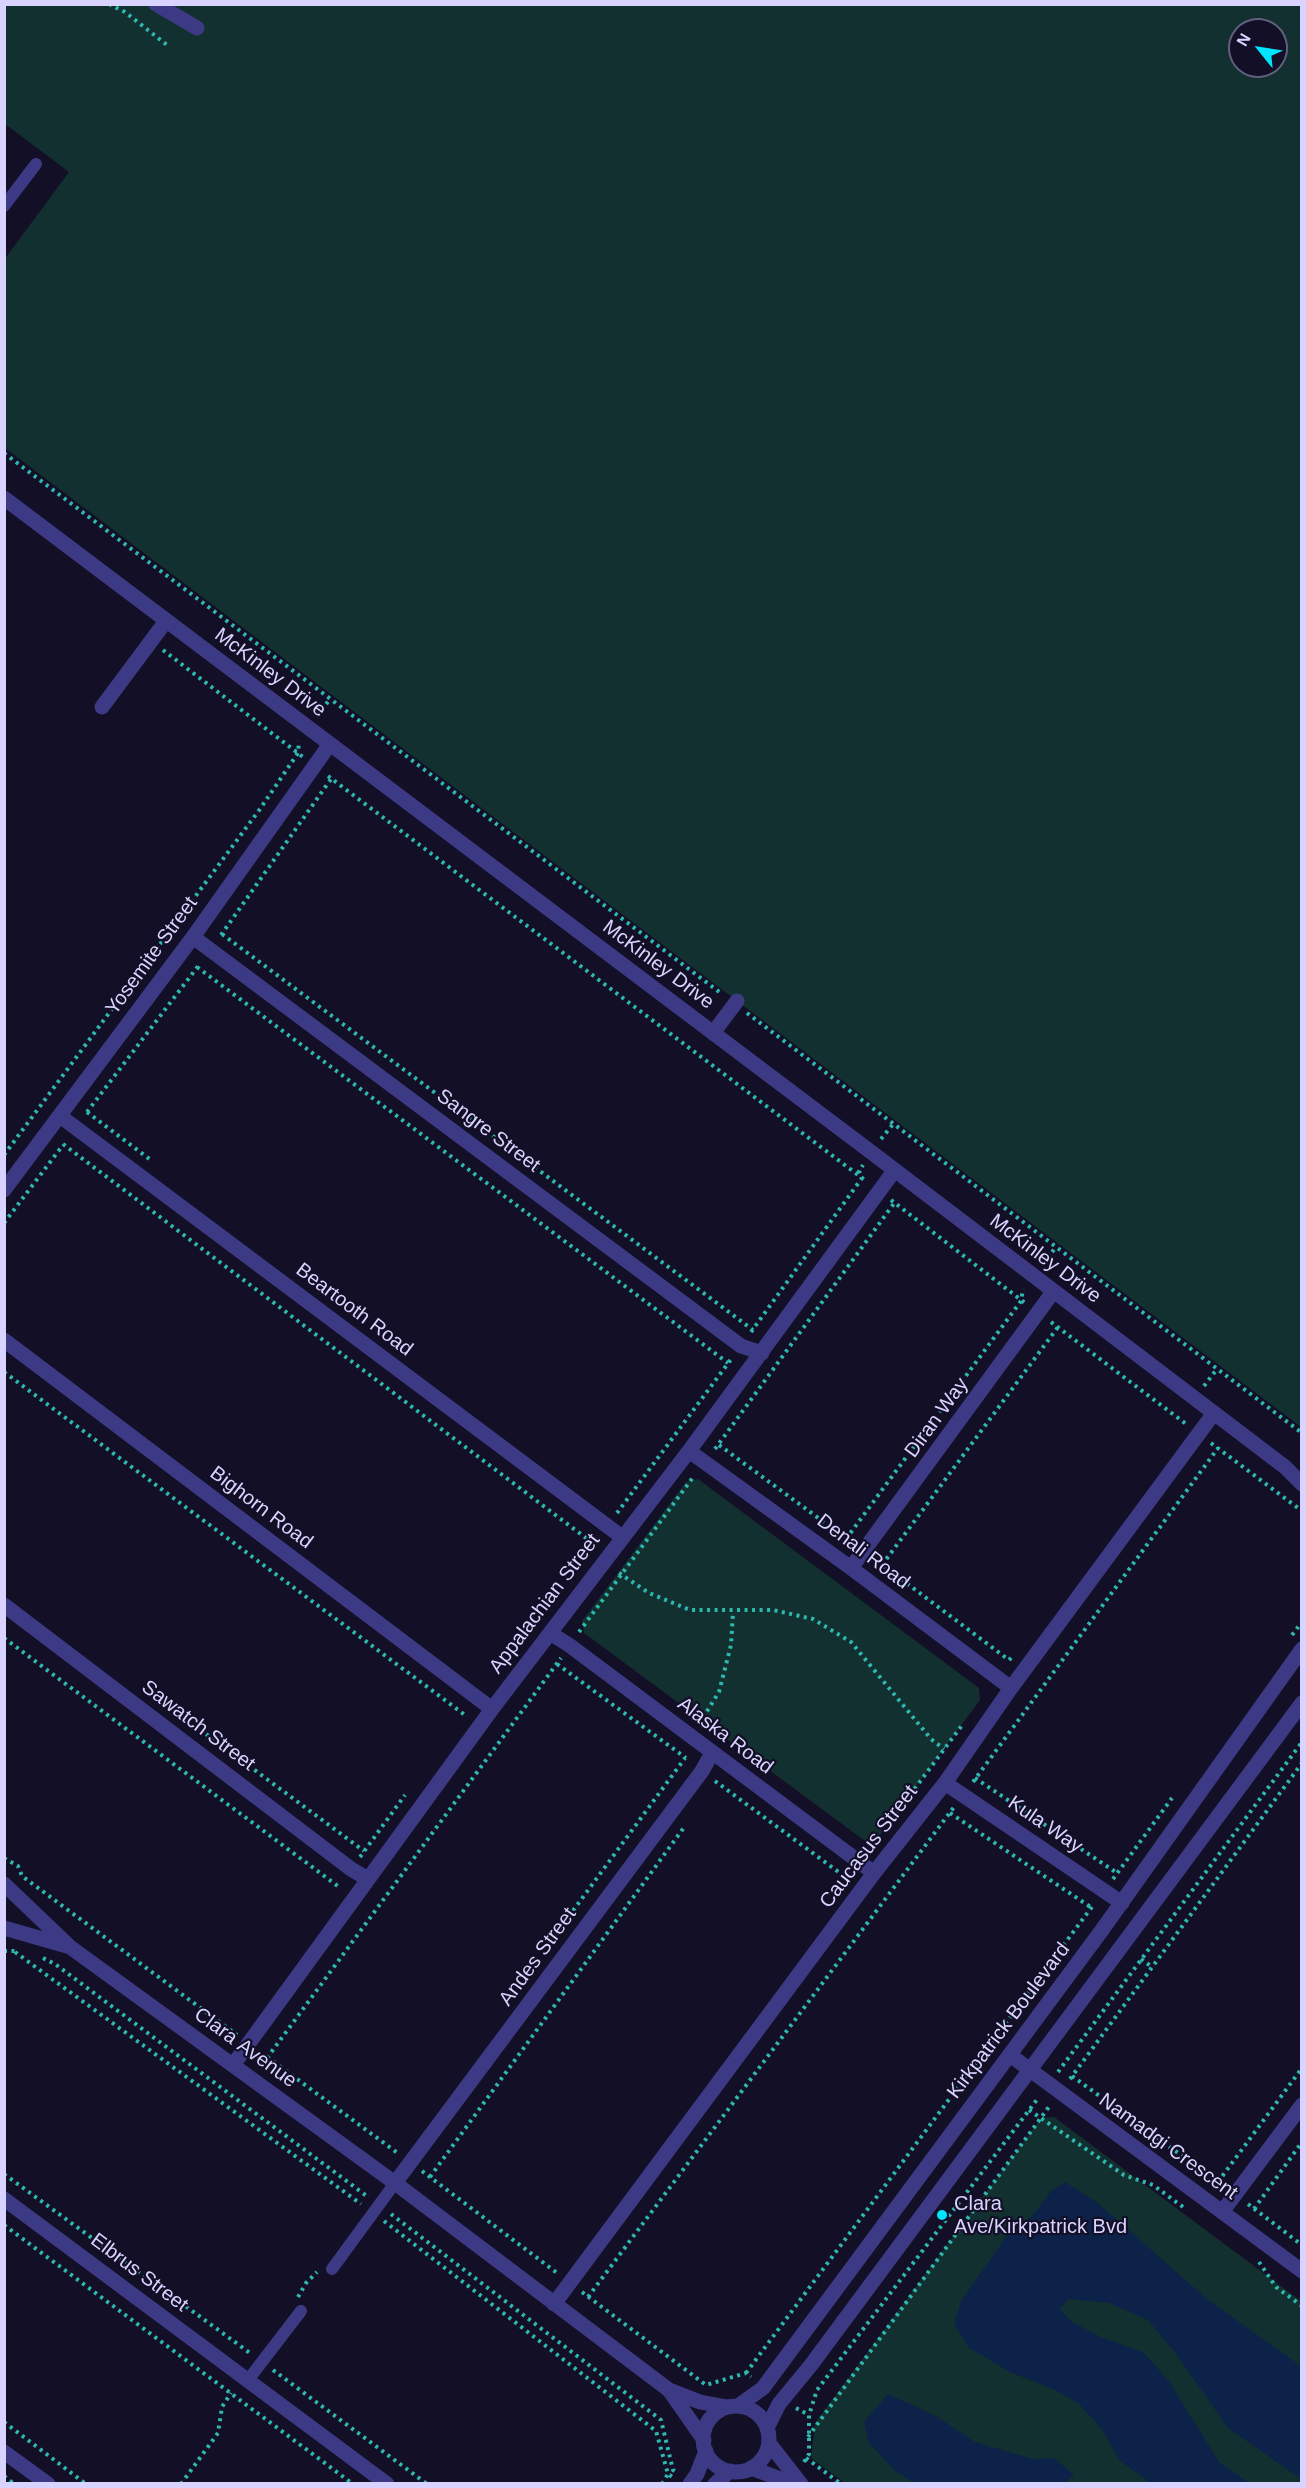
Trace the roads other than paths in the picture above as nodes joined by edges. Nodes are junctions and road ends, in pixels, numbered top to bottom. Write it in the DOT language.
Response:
graph roads {
  1 [pos="156,4"];
  2 [pos="171,4"];
  3 [pos="36,164"];
  4 [pos="4,206"];
  5 [pos="4,498"];
  6 [pos="166,621"];
  7 [pos="102,707"];
  8 [pos="330,744"];
  9 [pos="193,937"];
  10 [pos="736,1003"];
  11 [pos="713,1033"];
  12 [pos="60,1116"];
  13 [pos="894,1171"];
  14 [pos="4,1190"];
  15 [pos="1053,1292"];
  16 [pos="4,1340"];
  17 [pos="762,1353"];
  18 [pos="1214,1413"];
  19 [pos="689,1451"];
  20 [pos="1285,1467"];
  21 [pos="1302,1476"];
  22 [pos="1302,1484"];
  23 [pos="622,1537"];
  24 [pos="851,1568"];
  25 [pos="4,1605"];
  26 [pos="550,1634"];
  27 [pos="1302,1649"];
  28 [pos="1011,1688"];
  29 [pos="1302,1703"];
  30 [pos="492,1709"];
  31 [pos="712,1754"];
  32 [pos="945,1783"];
  33 [pos="874,1873"];
  34 [pos="368,1879"];
  35 [pos="4,1884"];
  36 [pos="4,1888"];
  37 [pos="4,1902"];
  38 [pos="1122,1903"];
  39 [pos="4,1928"];
  40 [pos="70,1947"];
  41 [pos="1010,2055"];
  42 [pos="233,2065"];
  43 [pos="1030,2070"];
  44 [pos="1302,2105"];
  45 [pos="395,2183"];
  46 [pos="4,2199"];
  47 [pos="1222,2212"];
  48 [pos="332,2269"];
  49 [pos="1302,2271"];
  50 [pos="554,2304"];
  51 [pos="301,2311"];
  52 [pos="248,2380"];
  53 [pos="669,2390"];
  54 [pos="732,2406"];
  55 [pos="768,2435"];
  56 [pos="705,2446"];
  57 [pos="4,2451"];
  58 [pos="751,2468"];
  59 [pos="730,2471"];
  60 [pos="48,2484"];
  61 [pos="387,2484"];
  62 [pos="690,2484"];
  63 [pos="715,2484"];
  64 [pos="794,2484"];
  65 [pos="801,2484"];
  1 -- 2 [label="street"];
  3 -- 4 [label="lane"];
  5 -- 6 [label="street, McKinley Drive"];
  6 -- 7 [label="street"];
  6 -- 8 [label="street, McKinley Drive"];
  8 -- 9 [label="street, Yosemite Street"];
  8 -- 11 [label="street, McKinley Drive"];
  9 -- 12 [label="street, Yosemite Street"];
  9 -- 17 [label="street, Sangre Street"];
  10 -- 11 [label="street"];
  11 -- 13 [label="street, McKinley Drive"];
  12 -- 14 [label="street, Yosemite Street"];
  12 -- 23 [label="street, Beartooth Road"];
  13 -- 15 [label="street, McKinley Drive"];
  13 -- 17 [label="street, Appalachian Street"];
  15 -- 18 [label="street, McKinley Drive"];
  15 -- 24 [label="street, Diran Way"];
  16 -- 30 [label="street, Bighorn Road"];
  17 -- 19 [label="street, Appalachian Street"];
  18 -- 20 [label="street, McKinley Drive"];
  18 -- 28 [label="street, Caucasus Street"];
  19 -- 23 [label="street, Appalachian Street"];
  19 -- 24 [label="street, Denali Road"];
  20 -- 21 [label="street, McKinley Drive"];
  20 -- 22 [label="street, McKinley Drive"];
  23 -- 26 [label="street, Appalachian Street"];
  24 -- 28 [label="street, Denali Road"];
  25 -- 34 [label="street, Sawatch Street"];
  26 -- 30 [label="street, Appalachian Street"];
  26 -- 31 [label="street, Alaska Road"];
  27 -- 38 [label="street, Kirkpatrick Boulevard"];
  28 -- 32 [label="street, Caucasus Street"];
  29 -- 43 [label="street"];
  30 -- 34 [label="street, Appalachian Street"];
  31 -- 33 [label="street, Alaska Road"];
  31 -- 45 [label="street, Andes Street"];
  32 -- 33 [label="street, Caucasus Street"];
  32 -- 38 [label="street, Kula Way"];
  33 -- 50 [label="street, Caucasus Street"];
  34 -- 42 [label="street, Appalachian Street"];
  35 -- 40 [label="street, Clara Avenue"];
  36 -- 37 [label="street"];
  38 -- 41 [label="street, Kirkpatrick Boulevard"];
  39 -- 40 [label="street, Clara Avenue"];
  40 -- 42 [label="street, Clara Avenue"];
  41 -- 43 [label="street, Namadgi Crescent"];
  41 -- 54 [label="street, Kirkpatrick Boulevard"];
  42 -- 45 [label="street, Clara Avenue"];
  43 -- 47 [label="street, Namadgi Crescent"];
  43 -- 55 [label="street"];
  44 -- 47 [label="street"];
  45 -- 48 [label="lane"];
  45 -- 50 [label="street, Clara Avenue"];
  46 -- 52 [label="street, Elbrus Street"];
  47 -- 49 [label="street, Namadgi Crescent"];
  50 -- 53 [label="street, Clara Avenue"];
  51 -- 52 [label="lane"];
  52 -- 61 [label="street, Elbrus Street"];
  53 -- 54 [label="street, Clara Avenue"];
  53 -- 56 [label="street, Clara Avenue"];
  54 -- 55 [label="street"];
  54 -- 56 [label="street"];
  55 -- 58 [label="street"];
  55 -- 65 [label="street"];
  56 -- 59 [label="street"];
  56 -- 62 [label="street"];
  57 -- 60 [label="street"];
  58 -- 59 [label="street"];
  58 -- 64 [label="street"];
  59 -- 63 [label="street"];
}
